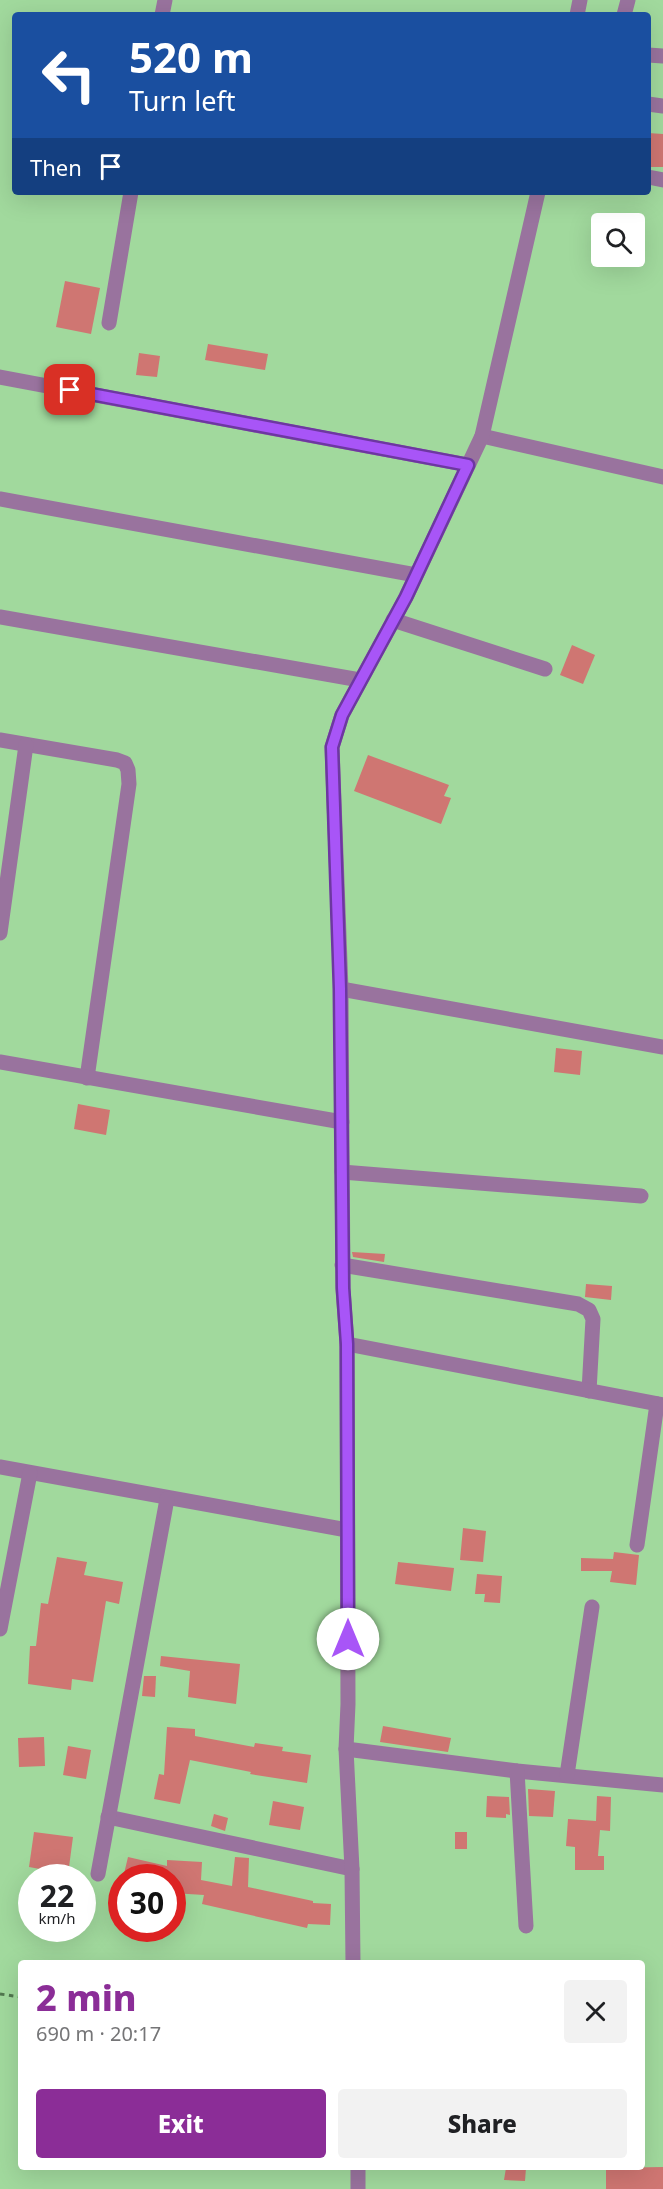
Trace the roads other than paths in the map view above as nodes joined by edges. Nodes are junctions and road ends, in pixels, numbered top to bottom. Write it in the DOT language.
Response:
graph roads {
  1 [pos="130,195"];
  2 [pos="537,195"];
  3 [pos="109,323"];
  4 [pos="0,377"];
  5 [pos="482,436"];
  6 [pos="468,465"];
  7 [pos="663,477"];
  8 [pos="0,499"];
  9 [pos="416,575"];
  10 [pos="0,617"];
  11 [pos="393,620"];
  12 [pos="545,669"];
  13 [pos="360,680"];
  14 [pos="0,740"];
  15 [pos="26,745"];
  16 [pos="0,933"];
  17 [pos="340,989"];
  18 [pos="663,1047"];
  19 [pos="0,1062"];
  20 [pos="87,1078"];
  21 [pos="342,1122"];
  22 [pos="342,1172"];
  23 [pos="641,1196"];
  24 [pos="342,1265"];
  25 [pos="347,1344"];
  26 [pos="589,1392"];
  27 [pos="660,1405"];
  28 [pos="0,1467"];
  29 [pos="30,1473"];
  30 [pos="167,1499"];
  31 [pos="347,1530"];
  32 [pos="637,1545"];
  33 [pos="592,1607"];
  34 [pos="0,1629"];
  35 [pos="346,1749"];
  36 [pos="518,1771"];
  37 [pos="567,1774"];
  38 [pos="663,1785"];
  39 [pos="108,1817"];
  40 [pos="352,1869"];
  41 [pos="98,1874"];
  42 [pos="526,1926"];
  43 [pos="353,1960"];
  44 [pos="358,2170"];
  45 [pos="358,2189"];
  1 -- 3 [label="street"];
  2 -- 5 [label="street"];
  4 -- 6 [label="street"];
  5 -- 6 [label="street"];
  5 -- 7 [label="street"];
  6 -- 9 [label="street"];
  8 -- 9 [label="street"];
  9 -- 11 [label="street"];
  10 -- 13 [label="street"];
  11 -- 12 [label="street"];
  11 -- 13 [label="street"];
  13 -- 17 [label="street"];
  14 -- 15 [label="street"];
  15 -- 16 [label="street"];
  15 -- 20 [label="street"];
  17 -- 18 [label="street"];
  17 -- 21 [label="street"];
  19 -- 20 [label="street"];
  20 -- 21 [label="street"];
  21 -- 22 [label="street"];
  22 -- 23 [label="street"];
  22 -- 24 [label="street"];
  24 -- 25 [label="street"];
  24 -- 26 [label="street"];
  25 -- 26 [label="street"];
  25 -- 31 [label="street"];
  26 -- 27 [label="street"];
  27 -- 32 [label="street"];
  28 -- 29 [label="street"];
  29 -- 30 [label="street"];
  29 -- 34 [label="street"];
  30 -- 31 [label="street"];
  30 -- 39 [label="street"];
  31 -- 35 [label="street"];
  33 -- 37 [label="street"];
  35 -- 36 [label="street"];
  35 -- 40 [label="street"];
  36 -- 37 [label="street"];
  36 -- 42 [label="street"];
  37 -- 38 [label="street"];
  39 -- 40 [label="street"];
  39 -- 41 [label="street"];
  40 -- 43 [label="street"];
  44 -- 45 [label="street"];
}
